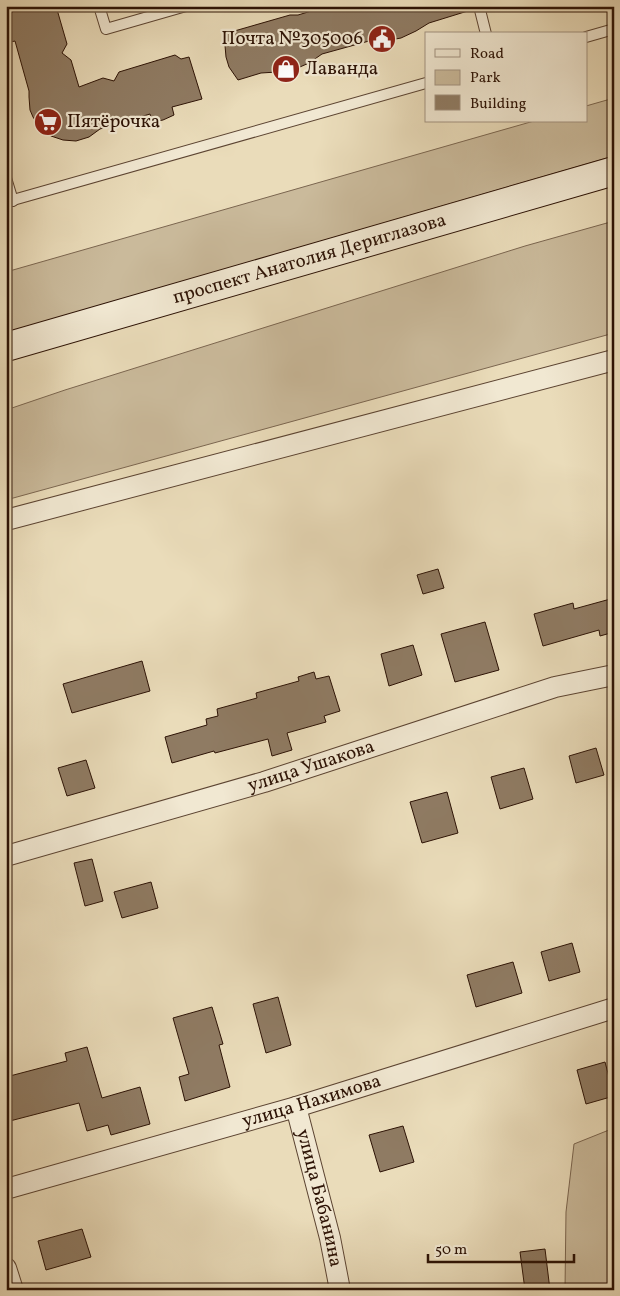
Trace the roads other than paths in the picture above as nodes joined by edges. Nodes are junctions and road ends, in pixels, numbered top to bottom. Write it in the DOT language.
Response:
graph roads {
  1 [pos="99,6"];
  2 [pos="186,6"];
  3 [pos="478,6"];
  4 [pos="614,29"];
  5 [pos="485,32"];
  6 [pos="588,36"];
  7 [pos="425,83"];
  8 [pos="614,171"];
  9 [pos="6,178"];
  10 [pos="9,202"];
  11 [pos="6,347"];
  12 [pos="614,360"];
  13 [pos="6,520"];
  14 [pos="614,674"];
  15 [pos="6,856"];
  16 [pos="614,1008"];
  17 [pos="296,1107"];
  18 [pos="6,1189"];
  19 [pos="6,1268"];
  20 [pos="13,1290"];
  21 [pos="340,1290"];
  1 -- 2 [label="lane"];
  3 -- 5 [label="lane"];
  4 -- 6 [label="lane"];
  7 -- 10 [label="lane"];
  8 -- 11 [label="main road, проспект Анатолия Дериглазова"];
  9 -- 10 [label="lane"];
  12 -- 13 [label="street"];
  14 -- 15 [label="street, улица Ушакова"];
  16 -- 17 [label="street, улица Нахимова"];
  17 -- 18 [label="street, улица Нахимова"];
  17 -- 21 [label="street, улица Бабанина"];
  19 -- 20 [label="street"];
}
